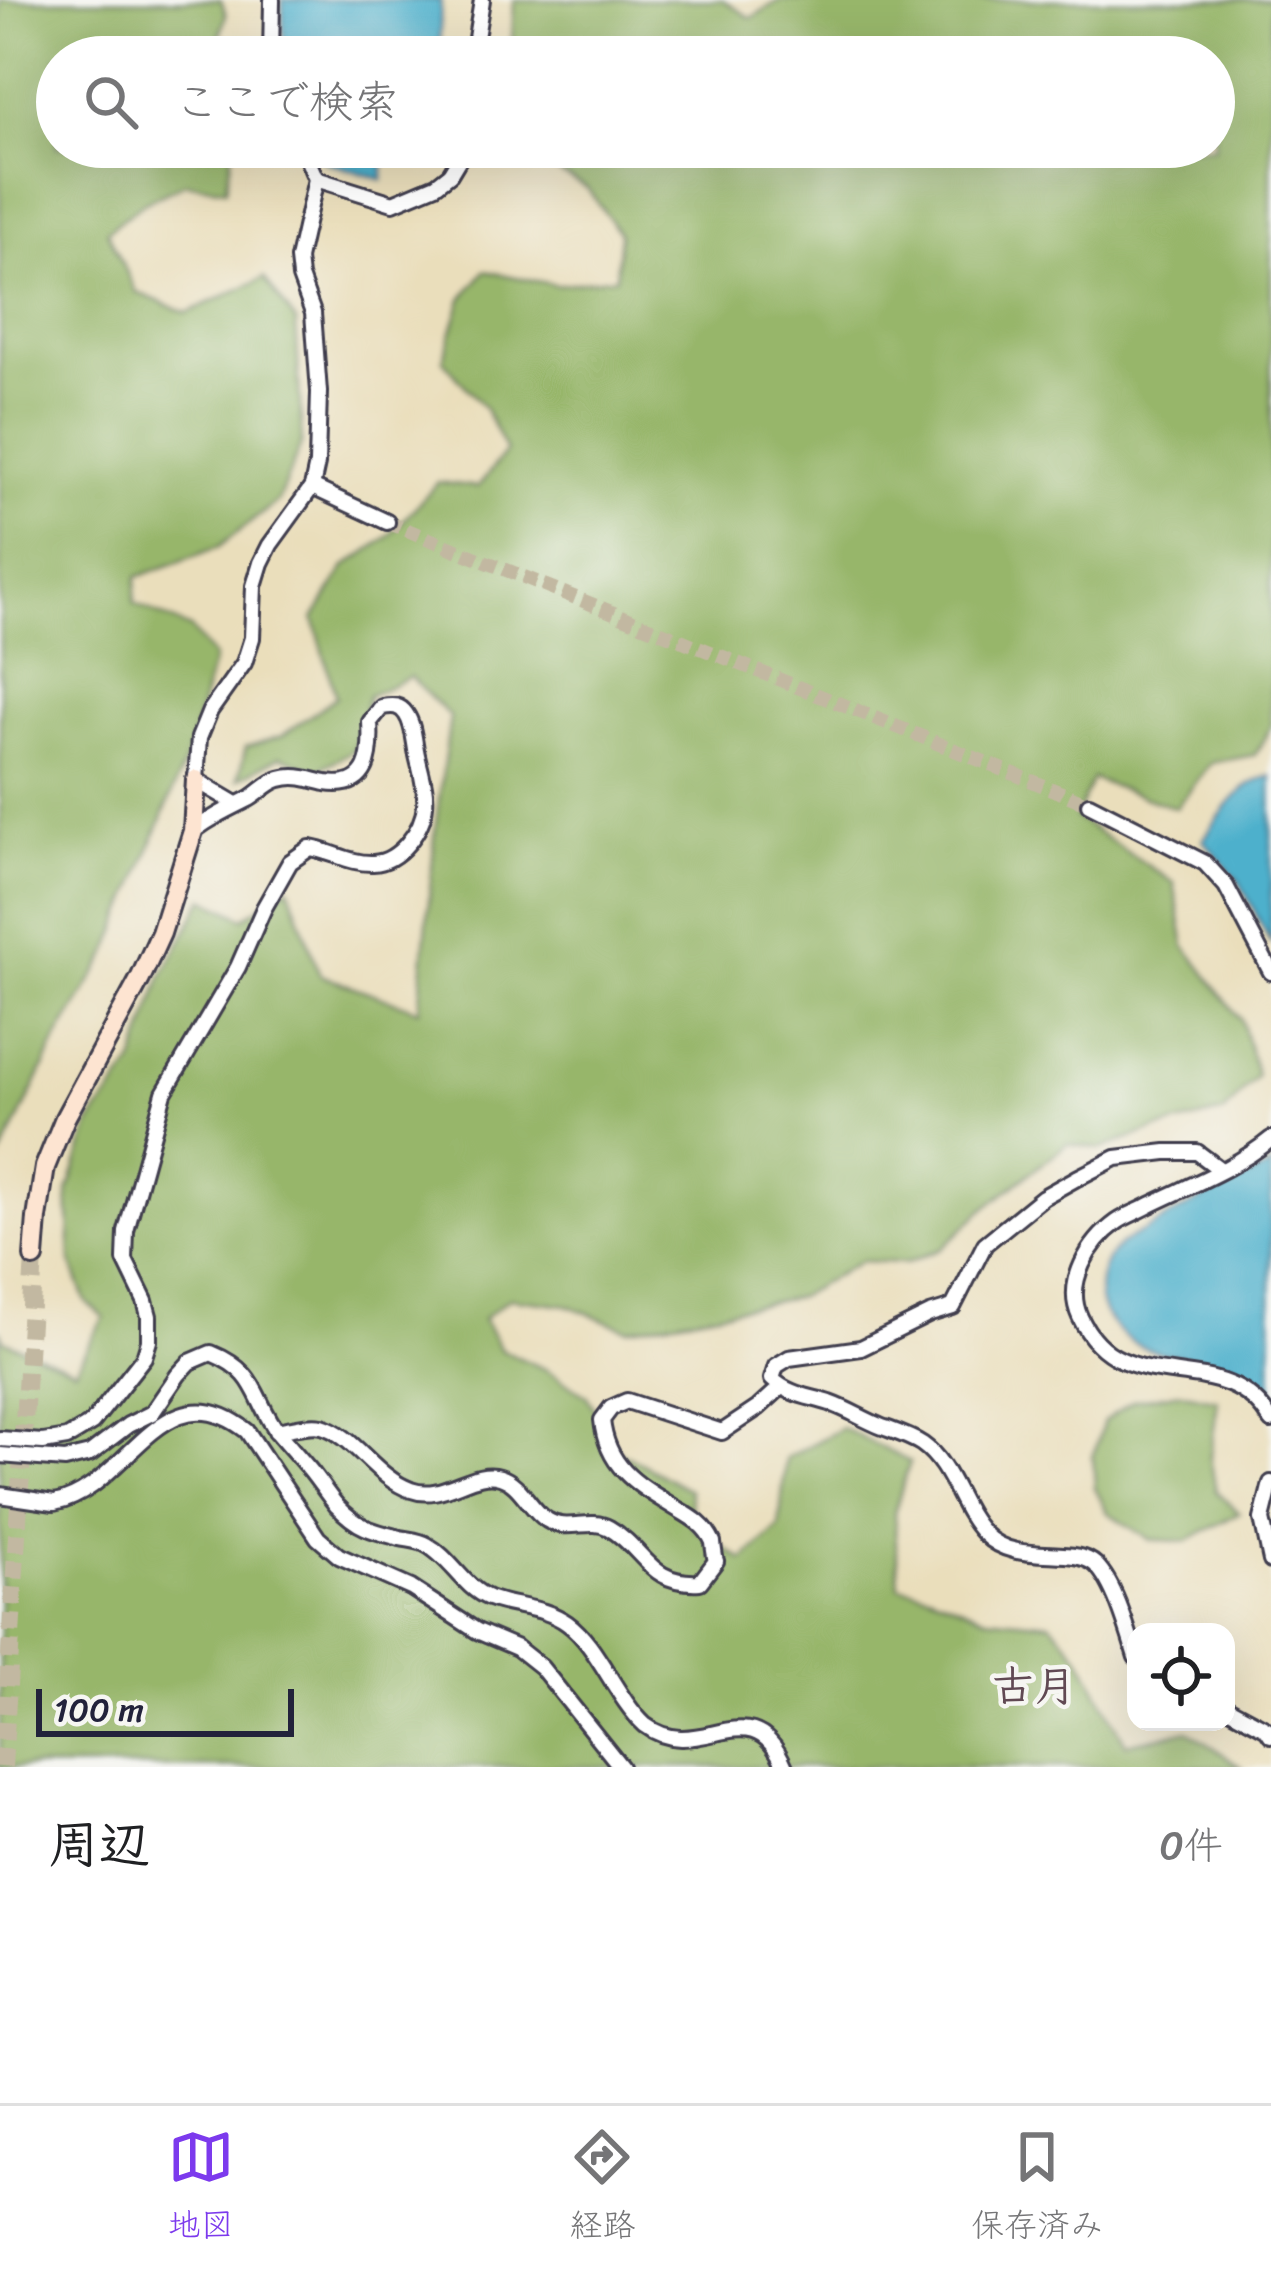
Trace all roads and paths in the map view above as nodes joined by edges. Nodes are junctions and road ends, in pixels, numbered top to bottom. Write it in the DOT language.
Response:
graph roads {
  1 [pos="272,0"];
  2 [pos="482,0"];
  3 [pos="271,36"];
  4 [pos="476,36"];
  5 [pos="311,168"];
  6 [pos="454,168"];
  7 [pos="316,179"];
  8 [pos="312,487"];
  9 [pos="387,522"];
  10 [pos="196,780"];
  11 [pos="235,803"];
  12 [pos="1089,804"];
  13 [pos="193,831"];
  14 [pos="1271,972"];
  15 [pos="1271,1139"];
  16 [pos="1221,1170"];
  17 [pos="34,1257"];
  18 [pos="781,1388"];
  19 [pos="1271,1420"];
  20 [pos="276,1431"];
  21 [pos="0,1439"];
  22 [pos="0,1455"];
  23 [pos="1271,1483"];
  24 [pos="0,1495"];
  25 [pos="1271,1561"];
  26 [pos="1127,1634"];
  27 [pos="1235,1712"];
  28 [pos="1271,1735"];
  29 [pos="621,1767"];
  30 [pos="785,1767"];
  1 -- 3 [label="street"];
  2 -- 4 [label="street"];
  5 -- 7 [label="street"];
  6 -- 7 [label="street"];
  7 -- 8 [label="street"];
  8 -- 9 [label="street"];
  8 -- 10 [label="street"];
  10 -- 11 [label="street"];
  10 -- 13 [label="street"];
  11 -- 13 [label="street"];
  11 -- 21 [label="street"];
  12 -- 14 [label="street"];
  13 -- 17 [label="street"];
  15 -- 16 [label="street"];
  16 -- 18 [label="street"];
  16 -- 19 [label="street"];
  18 -- 20 [label="street"];
  18 -- 26 [label="street"];
  20 -- 22 [label="street"];
  20 -- 30 [label="street"];
  23 -- 25 [label="street"];
  24 -- 29 [label="street, bridge"];
  27 -- 28 [label="street"];
}
